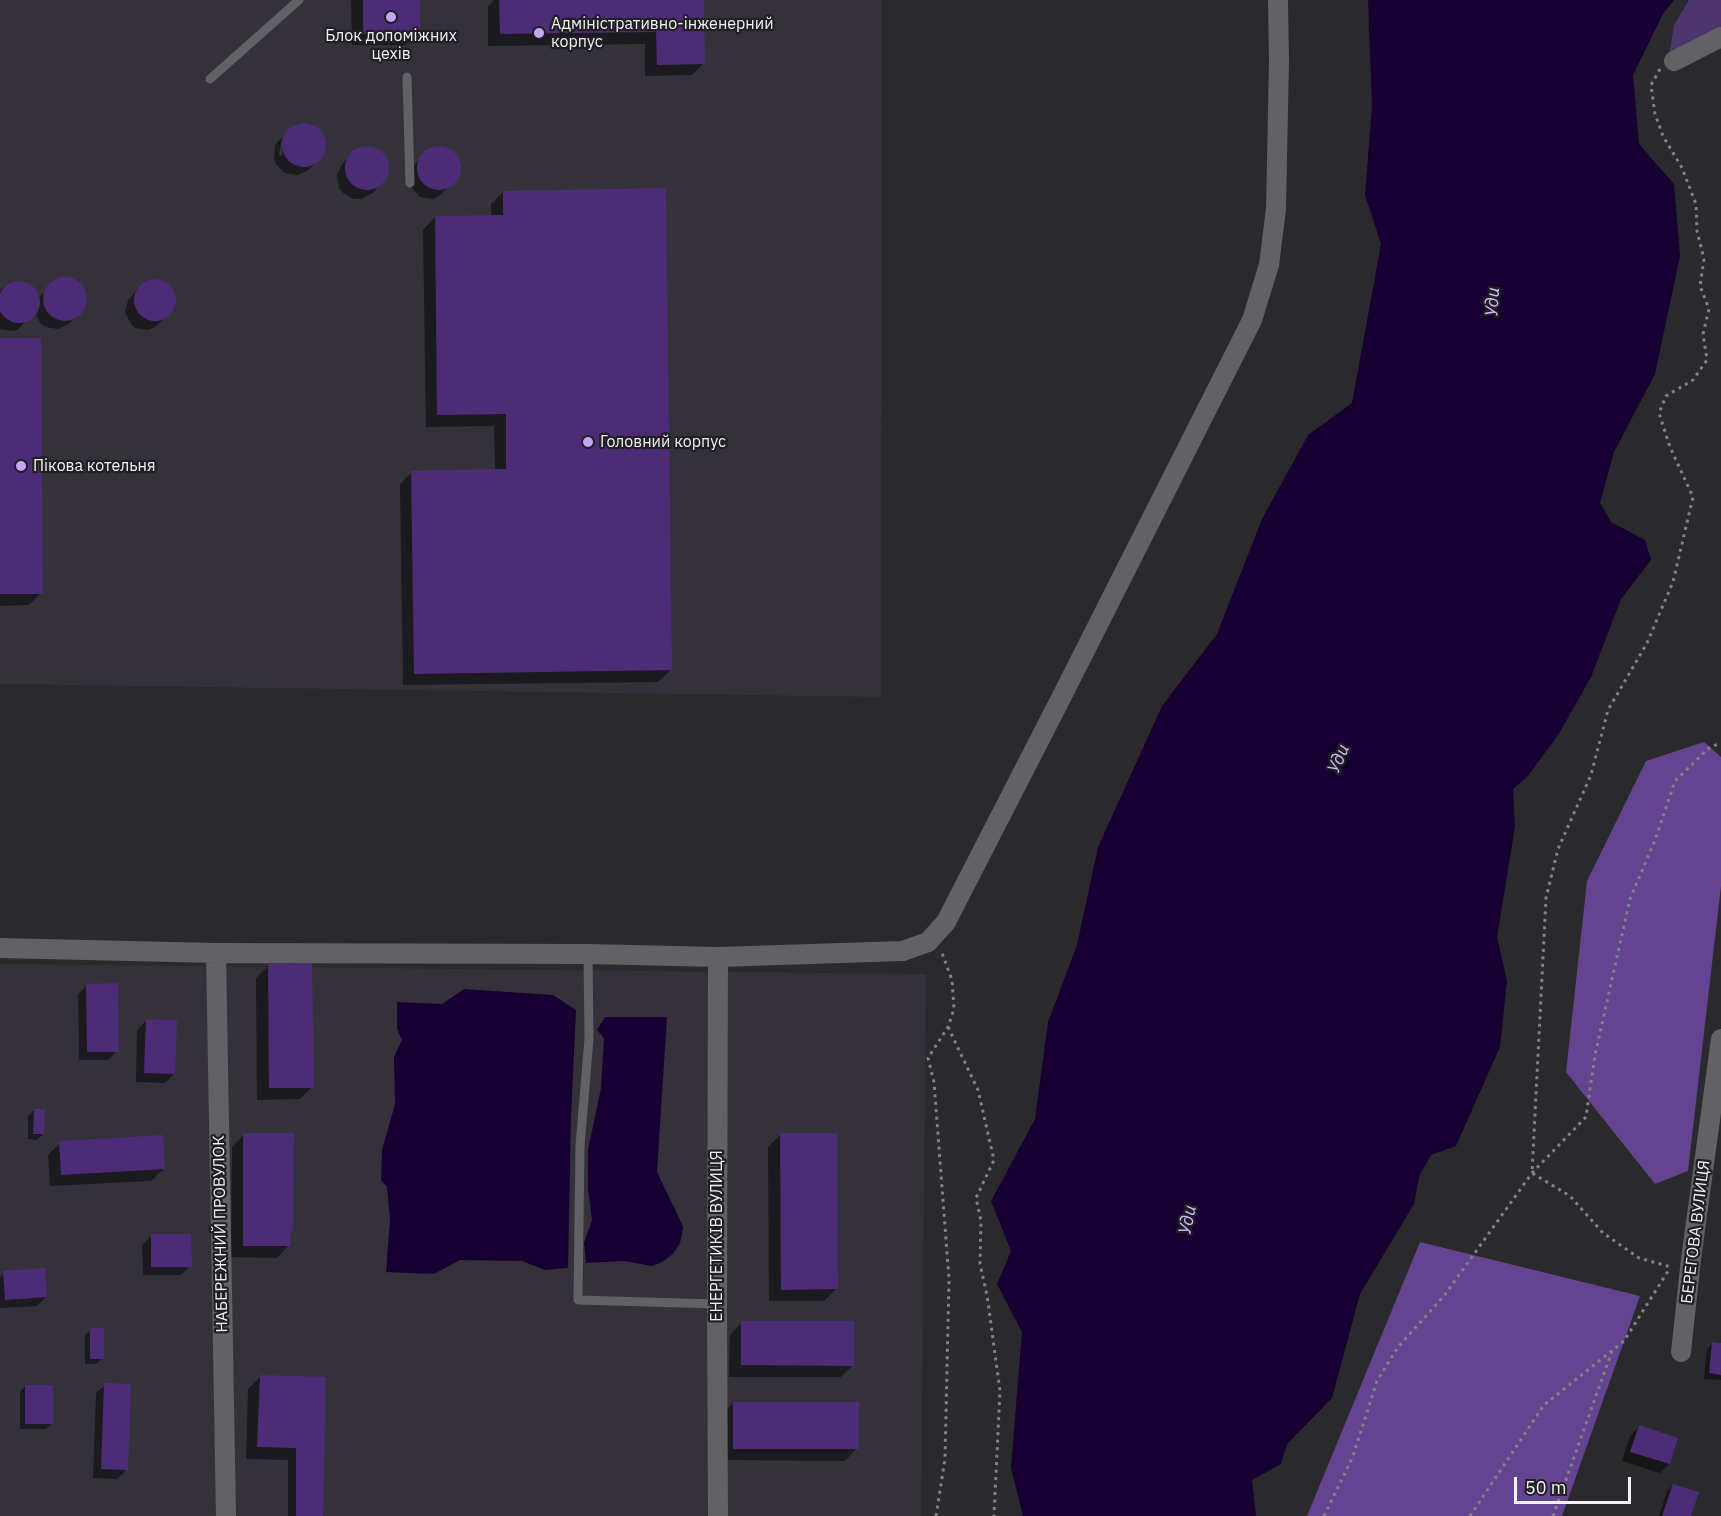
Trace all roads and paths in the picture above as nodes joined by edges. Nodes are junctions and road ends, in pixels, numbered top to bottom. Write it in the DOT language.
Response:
graph roads {
  1 [pos="299,0"];
  2 [pos="1278,0"];
  3 [pos="1721,37"];
  4 [pos="1674,61"];
  5 [pos="407,77"];
  6 [pos="210,79"];
  7 [pos="410,183"];
  8 [pos="1721,743"];
  9 [pos="934,935"];
  10 [pos="0,948"];
  11 [pos="216,953"];
  12 [pos="588,954"];
  13 [pos="718,957"];
  14 [pos="948,1027"];
  15 [pos="1721,1039"];
  16 [pos="1532,1173"];
  17 [pos="1691,1259"];
  18 [pos="1671,1267"];
  19 [pos="717,1304"];
  20 [pos="1613,1349"];
  21 [pos="1681,1352"];
  22 [pos="226,1516"];
  23 [pos="718,1516"];
  24 [pos="936,1516"];
  25 [pos="994,1516"];
  26 [pos="1324,1516"];
  27 [pos="1470,1516"];
  28 [pos="1553,1516"];
  1 -- 6 [label="lane"];
  2 -- 9 [label="street"];
  3 -- 4 [label="street"];
  4 -- 16 [label="path"];
  5 -- 7 [label="lane"];
  8 -- 16 [label="path"];
  9 -- 13 [label="street"];
  9 -- 14 [label="path"];
  10 -- 11 [label="street"];
  11 -- 12 [label="street"];
  11 -- 22 [label="street, НАБЕРЕЖНИЙ ПРОВУЛОК"];
  12 -- 13 [label="street"];
  12 -- 19 [label="lane"];
  13 -- 19 [label="street, ЕНЕРГЕТИКІВ ВУЛИЦЯ"];
  14 -- 24 [label="path"];
  14 -- 25 [label="path"];
  15 -- 17 [label="street, БЕРЕГОВА ВУЛИЦЯ"];
  16 -- 18 [label="path"];
  16 -- 26 [label="path"];
  17 -- 18 [label="path"];
  17 -- 21 [label="street, БЕРЕГОВА ВУЛИЦЯ"];
  18 -- 20 [label="path"];
  19 -- 23 [label="street, ЕНЕРГЕТИКІВ ВУЛИЦЯ"];
  20 -- 27 [label="path"];
  20 -- 28 [label="path"];
}
